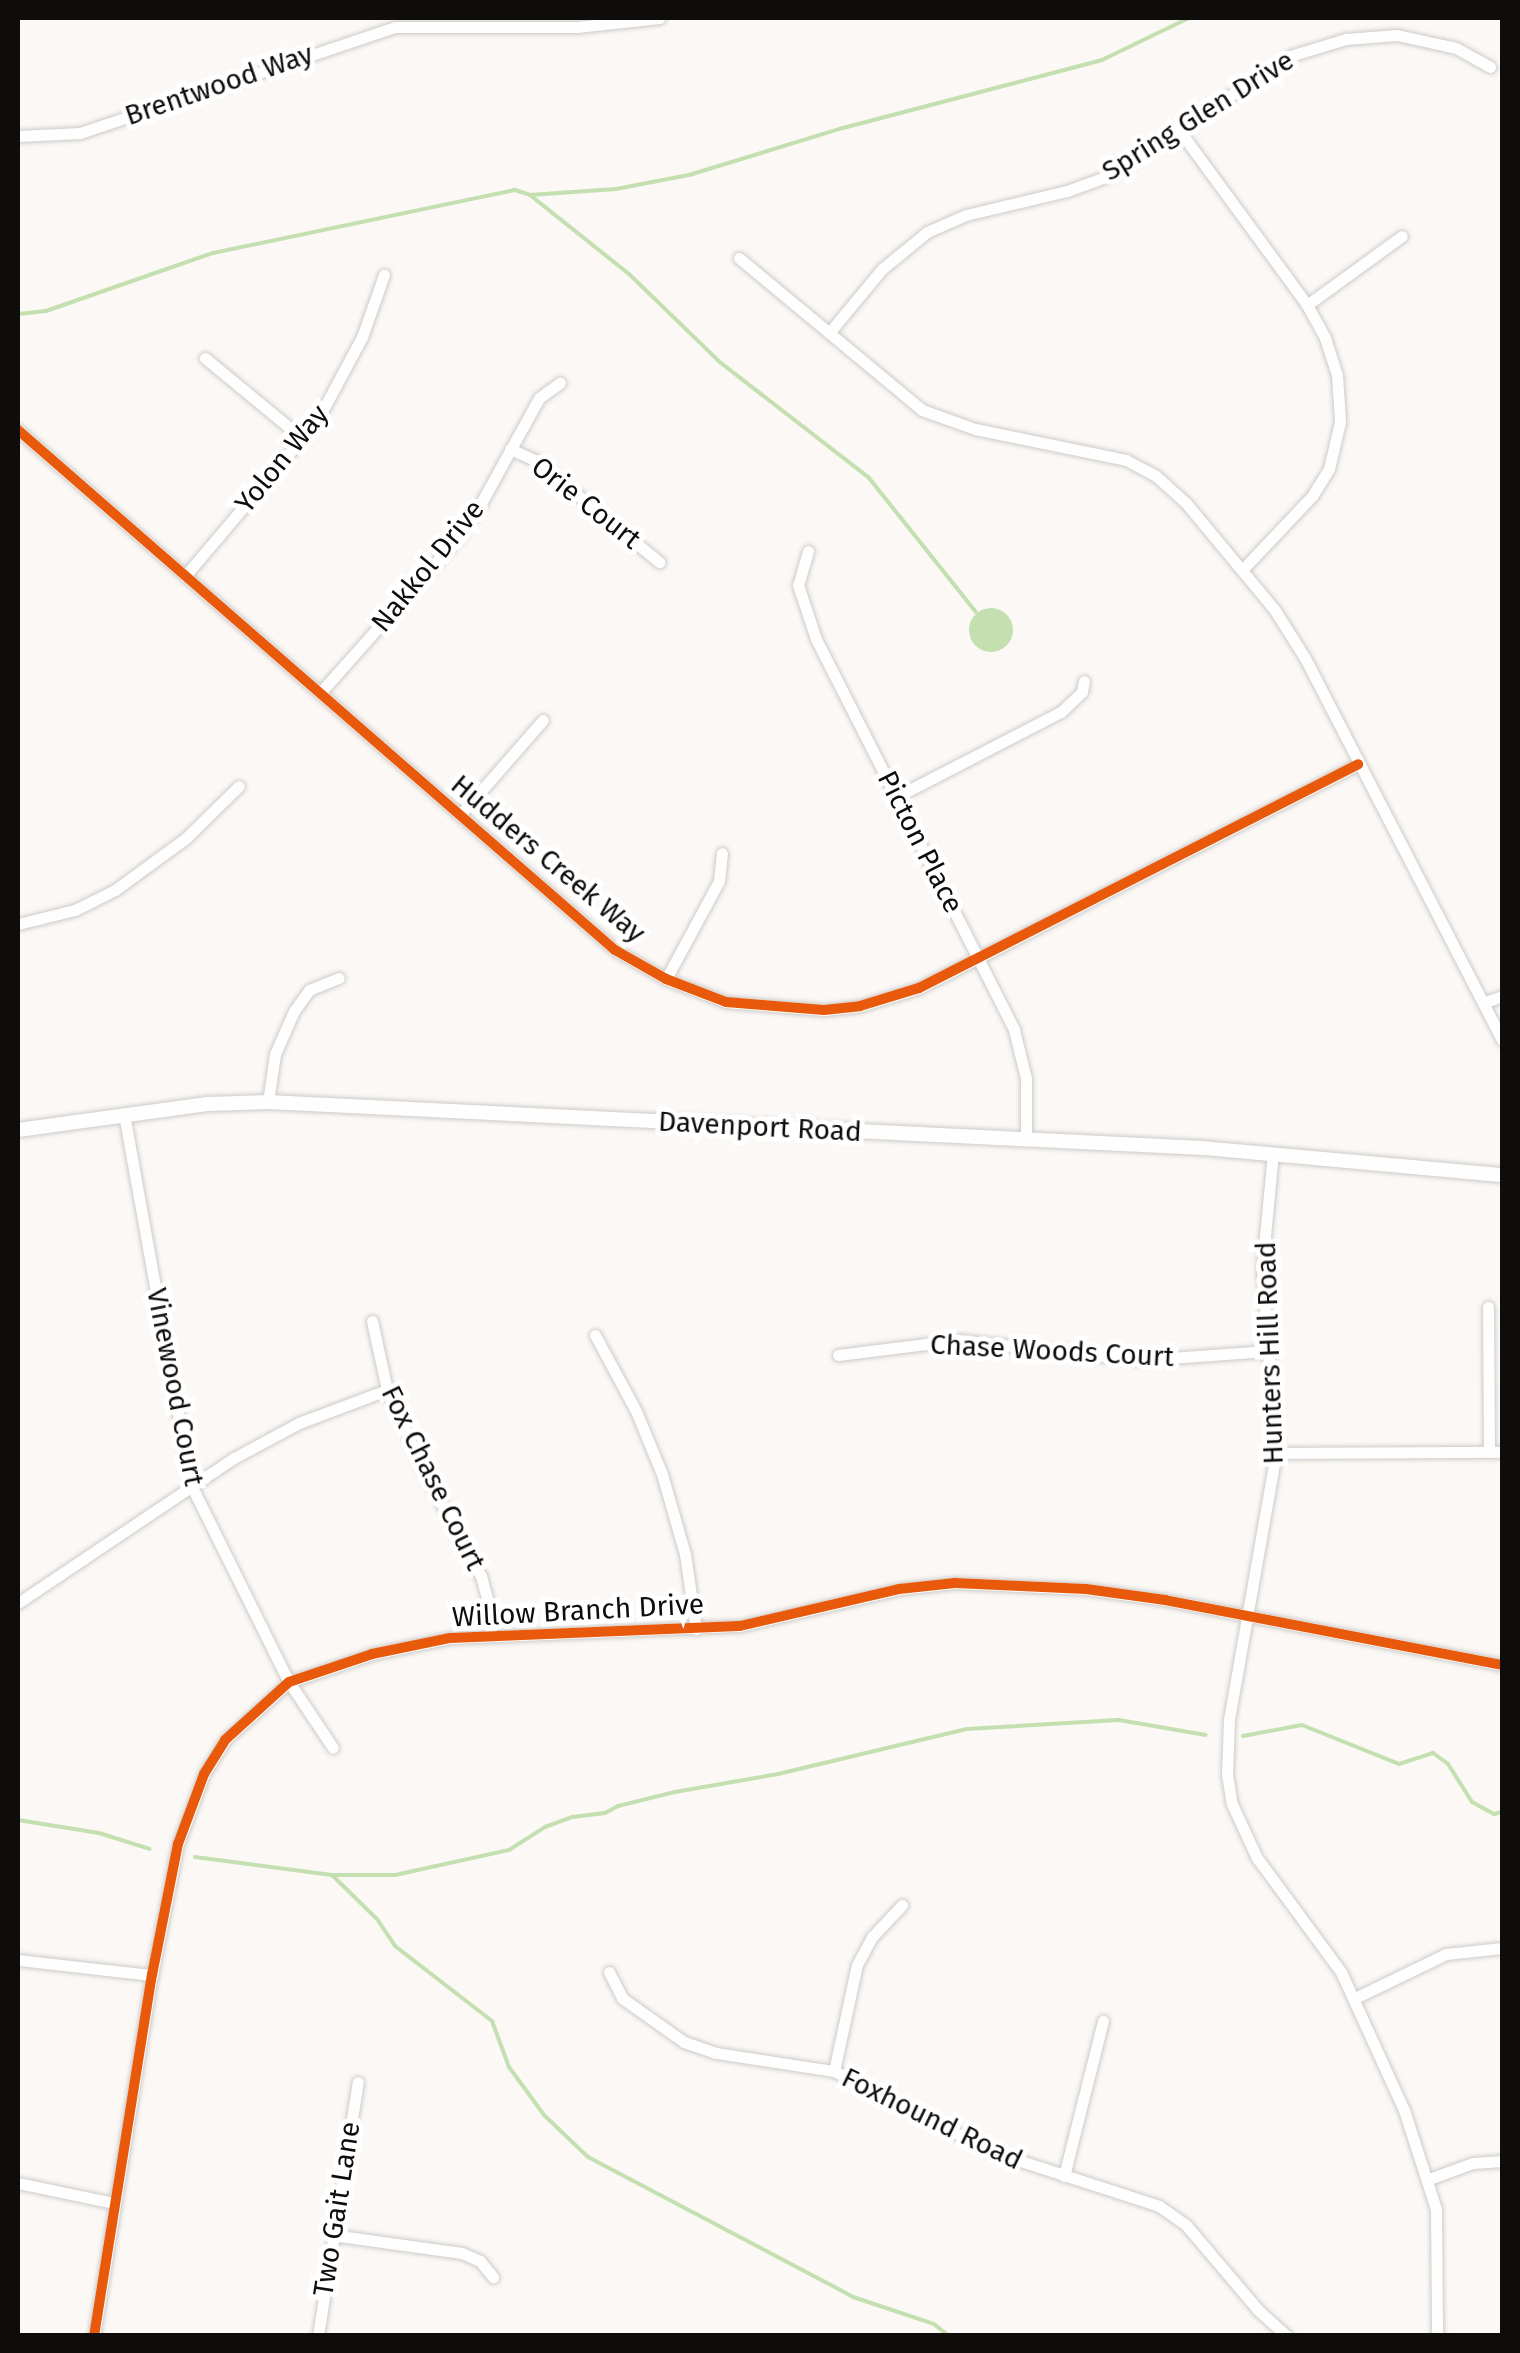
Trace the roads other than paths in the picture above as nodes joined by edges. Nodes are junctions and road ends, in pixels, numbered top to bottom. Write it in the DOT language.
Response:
graph roads {
  1 [pos="660,18"];
  2 [pos="395,22"];
  3 [pos="1490,67"];
  4 [pos="1179,130"];
  5 [pos="18,136"];
  6 [pos="1402,236"];
  7 [pos="739,258"];
  8 [pos="384,275"];
  9 [pos="1307,306"];
  10 [pos="830,334"];
  11 [pos="205,358"];
  12 [pos="560,382"];
  13 [pos="18,430"];
  14 [pos="302,438"];
  15 [pos="510,448"];
  16 [pos="808,552"];
  17 [pos="659,562"];
  18 [pos="1242,570"];
  19 [pos="185,576"];
  20 [pos="1084,681"];
  21 [pos="320,694"];
  22 [pos="543,720"];
  23 [pos="1358,764"];
  24 [pos="239,786"];
  25 [pos="896,796"];
  26 [pos="460,815"];
  27 [pos="722,853"];
  28 [pos="18,924"];
  29 [pos="980,960"];
  30 [pos="338,978"];
  31 [pos="666,979"];
  32 [pos="1502,996"];
  33 [pos="1483,1003"];
  34 [pos="1502,1040"];
  35 [pos="268,1102"];
  36 [pos="124,1114"];
  37 [pos="18,1130"];
  38 [pos="1026,1139"];
  39 [pos="1273,1154"];
  40 [pos="1502,1175"];
  41 [pos="1488,1307"];
  42 [pos="372,1321"];
  43 [pos="595,1335"];
  44 [pos="1267,1351"];
  45 [pos="838,1356"];
  46 [pos="386,1390"];
  47 [pos="1496,1452"];
  48 [pos="1276,1453"];
  49 [pos="191,1486"];
  50 [pos="18,1603"];
  51 [pos="1249,1617"];
  52 [pos="696,1629"];
  53 [pos="491,1635"];
  54 [pos="1502,1665"];
  55 [pos="289,1682"];
  56 [pos="333,1748"];
  57 [pos="902,1904"];
  58 [pos="1502,1948"];
  59 [pos="18,1960"];
  60 [pos="610,1972"];
  61 [pos="152,1975"];
  62 [pos="1355,1998"];
  63 [pos="1102,2021"];
  64 [pos="834,2071"];
  65 [pos="358,2082"];
  66 [pos="1502,2161"];
  67 [pos="1064,2176"];
  68 [pos="1429,2179"];
  69 [pos="18,2183"];
  70 [pos="114,2203"];
  71 [pos="332,2235"];
  72 [pos="493,2278"];
  73 [pos="94,2336"];
  74 [pos="318,2336"];
  75 [pos="1287,2336"];
  76 [pos="1437,2336"];
  1 -- 2 [label="street, Brentwood Way"];
  2 -- 5 [label="street, Brentwood Way"];
  3 -- 4 [label="street, Spring Glen Drive"];
  4 -- 9 [label="street"];
  4 -- 10 [label="street, Spring Glen Drive"];
  6 -- 9 [label="street"];
  7 -- 10 [label="street"];
  8 -- 14 [label="street, Yolon Way"];
  9 -- 18 [label="street"];
  10 -- 18 [label="street"];
  11 -- 14 [label="street"];
  12 -- 15 [label="street, Nakkol Drive"];
  13 -- 19 [label="street, Hudders Creek Way"];
  14 -- 19 [label="street, Yolon Way"];
  15 -- 17 [label="street, Orie Court"];
  15 -- 21 [label="street, Nakkol Drive"];
  16 -- 25 [label="street, Picton Place"];
  18 -- 23 [label="street"];
  19 -- 21 [label="street, Hudders Creek Way"];
  20 -- 25 [label="street"];
  21 -- 26 [label="street, Hudders Creek Way"];
  22 -- 26 [label="street"];
  23 -- 29 [label="street, Hudders Creek Way"];
  23 -- 33 [label="street"];
  24 -- 28 [label="street"];
  25 -- 29 [label="street, Picton Place"];
  26 -- 31 [label="street, Hudders Creek Way"];
  27 -- 31 [label="street"];
  29 -- 31 [label="street, Hudders Creek Way"];
  29 -- 38 [label="street, Picton Place"];
  30 -- 35 [label="street"];
  32 -- 33 [label="street"];
  33 -- 34 [label="street"];
  35 -- 36 [label="street, Davenport Road"];
  35 -- 38 [label="street, Davenport Road"];
  36 -- 37 [label="street, Davenport Road"];
  36 -- 49 [label="street, Vinewood Court"];
  38 -- 39 [label="street, Davenport Road"];
  39 -- 40 [label="street, Davenport Road"];
  39 -- 44 [label="street, Hunters Hill Road"];
  41 -- 47 [label="street"];
  42 -- 46 [label="street, Fox Chase Court"];
  43 -- 52 [label="street"];
  44 -- 45 [label="street, Chase Woods Court"];
  44 -- 48 [label="street, Hunters Hill Road"];
  46 -- 49 [label="street"];
  46 -- 53 [label="street, Fox Chase Court"];
  47 -- 48 [label="street"];
  48 -- 51 [label="street, Hunters Hill Road"];
  49 -- 50 [label="street"];
  49 -- 55 [label="street, Vinewood Court"];
  51 -- 52 [label="street, Willow Branch Drive"];
  51 -- 54 [label="street, Willow Branch Drive"];
  51 -- 62 [label="street, Hunters Hill Road"];
  52 -- 53 [label="street, Willow Branch Drive"];
  53 -- 55 [label="street, Willow Branch Drive"];
  55 -- 56 [label="street, Vinewood Court"];
  55 -- 61 [label="street, Willow Branch Drive"];
  57 -- 64 [label="street"];
  58 -- 62 [label="street"];
  59 -- 61 [label="street"];
  60 -- 64 [label="street, Foxhound Road"];
  61 -- 70 [label="street, Willow Branch Drive"];
  62 -- 68 [label="street, Hunters Hill Road"];
  63 -- 67 [label="street"];
  64 -- 67 [label="street, Foxhound Road"];
  65 -- 71 [label="street, Two Gait Lane"];
  66 -- 68 [label="street"];
  67 -- 75 [label="street, Foxhound Road"];
  68 -- 76 [label="street, Hunters Hill Road"];
  69 -- 70 [label="street"];
  70 -- 73 [label="street, Willow Branch Drive"];
  71 -- 72 [label="street"];
  71 -- 74 [label="street, Two Gait Lane"];
}
